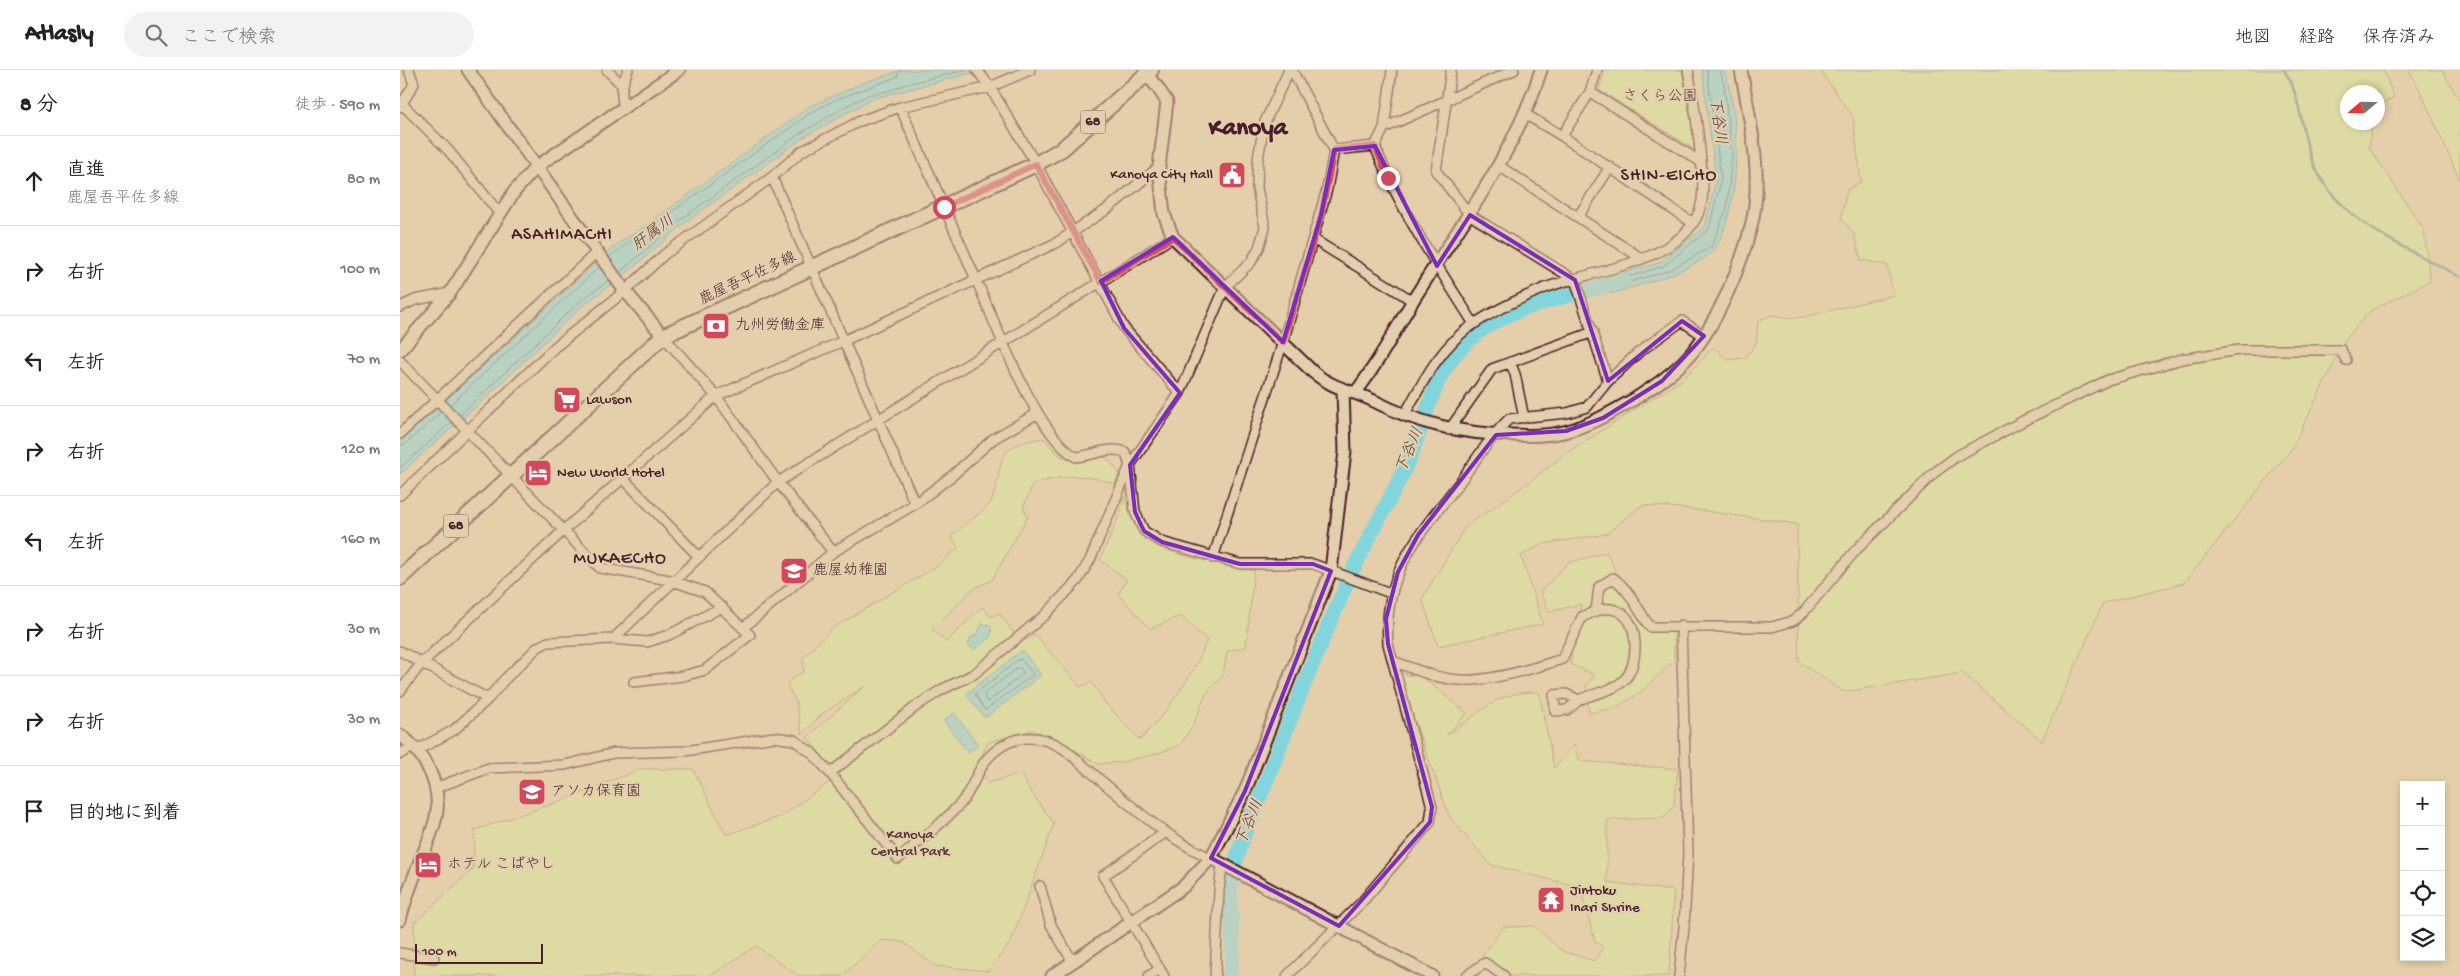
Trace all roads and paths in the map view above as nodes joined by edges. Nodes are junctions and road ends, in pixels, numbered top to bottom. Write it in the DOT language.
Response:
graph roads {
  1 [pos="409,70"];
  2 [pos="468,70"];
  3 [pos="607,70"];
  4 [pos="628,70"];
  5 [pos="679,70"];
  6 [pos="977,70"];
  7 [pos="1030,70"];
  8 [pos="1291,70"];
  9 [pos="1392,70"];
  10 [pos="1451,70"];
  11 [pos="1514,70"];
  12 [pos="1541,70"];
  13 [pos="1597,70"];
  14 [pos="1688,70"];
  15 [pos="1741,70"];
  16 [pos="1146,71"];
  17 [pos="988,85"];
  18 [pos="623,86"];
  19 [pos="1590,92"];
  20 [pos="1446,100"];
  21 [pos="402,106"];
  22 [pos="624,106"];
  23 [pos="900,107"];
  24 [pos="1525,114"];
  25 [pos="1384,128"];
  26 [pos="1562,136"];
  27 [pos="1375,146"];
  28 [pos="1334,150"];
  29 [pos="1701,162"];
  30 [pos="1036,164"];
  31 [pos="1499,166"];
  32 [pos="536,167"];
  33 [pos="1159,167"];
  34 [pos="1610,167"];
  35 [pos="772,177"];
  36 [pos="944,207"];
  37 [pos="500,214"];
  38 [pos="1470,215"];
  39 [pos="1578,217"];
  40 [pos="1693,223"];
  41 [pos="1074,233"];
  42 [pos="1173,237"];
  43 [pos="1313,239"];
  44 [pos="599,255"];
  45 [pos="1641,258"];
  46 [pos="1437,266"];
  47 [pos="813,267"];
  48 [pos="976,279"];
  49 [pos="1575,280"];
  50 [pos="1101,282"];
  51 [pos="1225,287"];
  52 [pos="624,289"];
  53 [pos="450,293"];
  54 [pos="1413,301"];
  55 [pos="400,307"];
  56 [pos="1474,324"];
  57 [pos="1593,332"];
  58 [pos="663,336"];
  59 [pos="1704,336"];
  60 [pos="843,341"];
  61 [pos="1283,342"];
  62 [pos="1004,343"];
  63 [pos="400,350"];
  64 [pos="2346,360"];
  65 [pos="400,361"];
  66 [pos="1510,362"];
  67 [pos="1608,381"];
  68 [pos="1343,391"];
  69 [pos="1180,392"];
  70 [pos="1356,392"];
  71 [pos="716,396"];
  72 [pos="439,400"];
  73 [pos="1038,413"];
  74 [pos="1408,418"];
  75 [pos="1524,418"];
  76 [pos="878,421"];
  77 [pos="467,428"];
  78 [pos="1449,430"];
  79 [pos="400,434"];
  80 [pos="1496,435"];
  81 [pos="1130,464"];
  82 [pos="512,476"];
  83 [pos="623,478"];
  84 [pos="778,482"];
  85 [pos="400,495"];
  86 [pos="915,504"];
  87 [pos="564,530"];
  88 [pos="833,552"];
  89 [pos="699,556"];
  90 [pos="1213,558"];
  91 [pos="1336,573"];
  92 [pos="400,578"];
  93 [pos="673,581"];
  94 [pos="1390,593"];
  95 [pos="722,608"];
  96 [pos="1596,611"];
  97 [pos="1681,625"];
  98 [pos="743,628"];
  99 [pos="613,638"];
  100 [pos="400,651"];
  101 [pos="1393,661"];
  102 [pos="421,664"];
  103 [pos="634,682"];
  104 [pos="400,691"];
  105 [pos="488,700"];
  106 [pos="1579,700"];
  107 [pos="400,735"];
  108 [pos="416,748"];
  109 [pos="400,754"];
  110 [pos="830,773"];
  111 [pos="434,788"];
  112 [pos="1166,832"];
  113 [pos="1211,858"];
  114 [pos="1224,867"];
  115 [pos="1040,886"];
  116 [pos="400,920"];
  117 [pos="1132,923"];
  118 [pos="1339,926"];
  119 [pos="400,954"];
  120 [pos="434,958"];
  121 [pos="1074,962"];
  122 [pos="1162,973"];
  123 [pos="1052,976"];
  124 [pos="1149,976"];
  125 [pos="1215,976"];
  126 [pos="1287,976"];
  127 [pos="1432,976"];
  128 [pos="1466,976"];
  129 [pos="1504,976"];
  130 [pos="1679,976"];
  1 -- 21 [label="street"];
  2 -- 32 [label="street"];
  3 -- 18 [label="street"];
  4 -- 18 [label="street"];
  5 -- 22 [label="street"];
  6 -- 17 [label="street"];
  7 -- 17 [label="street"];
  8 -- 28 [label="street"];
  8 -- 51 [label="street"];
  9 -- 25 [label="street"];
  10 -- 20 [label="street"];
  11 -- 20 [label="street"];
  12 -- 24 [label="street"];
  13 -- 19 [label="street"];
  14 -- 29 [label="street"];
  15 -- 59 [label="street"];
  16 -- 30 [label="main road, 鹿屋吾平佐多線 / 68"];
  16 -- 33 [label="street"];
  17 -- 23 [label="street"];
  17 -- 30 [label="street"];
  18 -- 22 [label="street"];
  19 -- 26 [label="street"];
  19 -- 29 [label="street"];
  20 -- 25 [label="street"];
  20 -- 38 [label="street"];
  21 -- 37 [label="street"];
  22 -- 32 [label="street"];
  23 -- 35 [label="street"];
  23 -- 36 [label="street"];
  24 -- 26 [label="street"];
  24 -- 31 [label="street"];
  25 -- 27 [label="street"];
  26 -- 34 [label="street"];
  27 -- 28 [label="street"];
  27 -- 46 [label="street"];
  28 -- 43 [label="street"];
  29 -- 40 [label="street"];
  30 -- 36 [label="main road, 鹿屋吾平佐多線 / 68"];
  30 -- 41 [label="street"];
  31 -- 38 [label="street"];
  31 -- 39 [label="street"];
  32 -- 37 [label="street"];
  32 -- 44 [label="street"];
  33 -- 41 [label="street"];
  33 -- 42 [label="street"];
  34 -- 39 [label="street"];
  34 -- 40 [label="street"];
  35 -- 47 [label="street"];
  35 -- 52 [label="street"];
  36 -- 47 [label="main road, 鹿屋吾平佐多線 / 68"];
  36 -- 48 [label="street"];
  37 -- 53 [label="street"];
  38 -- 46 [label="street"];
  38 -- 49 [label="street"];
  39 -- 45 [label="street"];
  40 -- 45 [label="street"];
  41 -- 48 [label="street"];
  41 -- 50 [label="street"];
  42 -- 50 [label="street"];
  42 -- 51 [label="street"];
  43 -- 54 [label="street"];
  43 -- 61 [label="street"];
  44 -- 52 [label="street"];
  44 -- 72 [label="street"];
  45 -- 49 [label="street"];
  46 -- 54 [label="street"];
  46 -- 56 [label="street"];
  47 -- 58 [label="main road, 鹿屋吾平佐多線 / 68"];
  47 -- 60 [label="street"];
  48 -- 60 [label="street"];
  48 -- 62 [label="street"];
  49 -- 56 [label="street"];
  49 -- 57 [label="street"];
  50 -- 62 [label="street"];
  50 -- 69 [label="street"];
  51 -- 61 [label="street"];
  51 -- 69 [label="street"];
  52 -- 58 [label="street"];
  52 -- 77 [label="street"];
  53 -- 55 [label="street"];
  53 -- 63 [label="street"];
  54 -- 70 [label="street"];
  56 -- 74 [label="street"];
  57 -- 66 [label="street"];
  57 -- 67 [label="street"];
  58 -- 71 [label="street"];
  58 -- 82 [label="main road, 鹿屋吾平佐多線 / 68"];
  59 -- 67 [label="street"];
  59 -- 80 [label="street"];
  60 -- 71 [label="street"];
  60 -- 76 [label="street"];
  61 -- 68 [label="street"];
  61 -- 90 [label="street"];
  62 -- 73 [label="street"];
  62 -- 76 [label="street"];
  64 -- 97 [label="street"];
  65 -- 72 [label="street"];
  66 -- 75 [label="street"];
  66 -- 78 [label="street"];
  67 -- 75 [label="street"];
  68 -- 70 [label="street"];
  68 -- 91 [label="street"];
  69 -- 81 [label="street"];
  70 -- 74 [label="street"];
  71 -- 83 [label="street"];
  71 -- 84 [label="street"];
  72 -- 77 [label="street"];
  72 -- 79 [label="street"];
  73 -- 81 [label="street"];
  73 -- 86 [label="street"];
  74 -- 78 [label="street"];
  75 -- 80 [label="street"];
  76 -- 84 [label="street"];
  76 -- 86 [label="street"];
  77 -- 82 [label="street"];
  77 -- 85 [label="street"];
  78 -- 80 [label="street"];
  80 -- 94 [label="street"];
  81 -- 90 [label="street"];
  81 -- 110 [label="street"];
  82 -- 87 [label="street"];
  82 -- 92 [label="main road, 鹿屋吾平佐多線 / 68"];
  83 -- 87 [label="street"];
  83 -- 89 [label="street"];
  84 -- 88 [label="street"];
  84 -- 89 [label="street"];
  86 -- 88 [label="street"];
  87 -- 93 [label="street"];
  87 -- 102 [label="street"];
  88 -- 98 [label="street"];
  89 -- 93 [label="street"];
  90 -- 91 [label="street"];
  91 -- 94 [label="street"];
  91 -- 113 [label="street"];
  93 -- 95 [label="street"];
  93 -- 99 [label="street"];
  94 -- 101 [label="street"];
  95 -- 98 [label="street"];
  95 -- 99 [label="street"];
  96 -- 97 [label="street"];
  96 -- 101 [label="street"];
  96 -- 106 [label="street"];
  97 -- 130 [label="street"];
  98 -- 103 [label="street"];
  99 -- 105 [label="street"];
  100 -- 102 [label="street"];
  101 -- 118 [label="street"];
  102 -- 104 [label="street"];
  102 -- 105 [label="street"];
  105 -- 108 [label="street"];
  107 -- 108 [label="street"];
  108 -- 109 [label="street"];
  108 -- 111 [label="street"];
  110 -- 111 [label="street"];
  110 -- 112 [label="street"];
  111 -- 116 [label="street"];
  112 -- 113 [label="street"];
  112 -- 117 [label="street"];
  113 -- 114 [label="street"];
  113 -- 117 [label="street"];
  114 -- 118 [label="street"];
  114 -- 125 [label="street"];
  115 -- 121 [label="street"];
  117 -- 121 [label="street"];
  117 -- 122 [label="street"];
  118 -- 126 [label="street"];
  118 -- 127 [label="street"];
  119 -- 120 [label="street"];
  121 -- 123 [label="street"];
  122 -- 124 [label="street"];
  128 -- 129 [label="street"];
}
